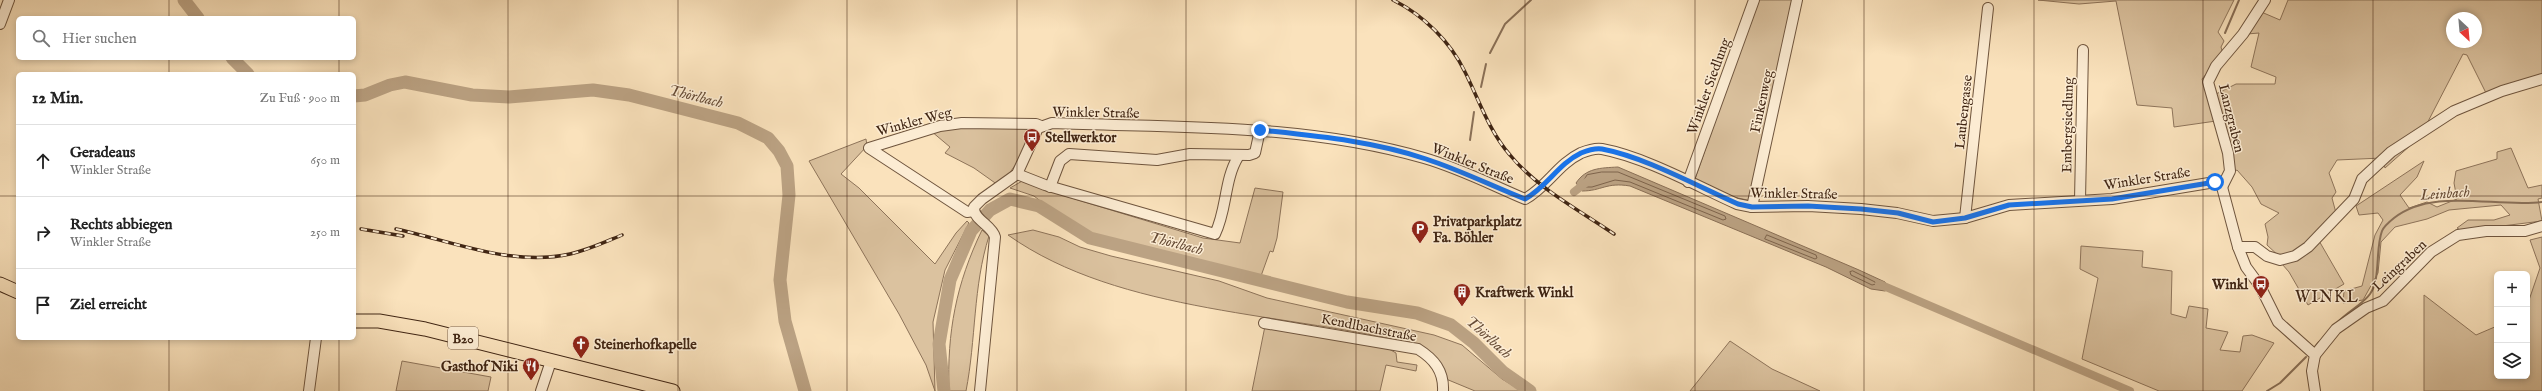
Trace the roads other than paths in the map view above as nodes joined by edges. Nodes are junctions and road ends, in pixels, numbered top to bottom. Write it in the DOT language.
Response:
graph roads {
  1 [pos="9,0"];
  2 [pos="1754,0"];
  3 [pos="1797,0"];
  4 [pos="2265,0"];
  5 [pos="1988,8"];
  6 [pos="0,24"];
  7 [pos="2083,50"];
  8 [pos="2542,79"];
  9 [pos="1041,126"];
  10 [pos="1260,130"];
  11 [pos="1238,156"];
  12 [pos="1017,174"];
  13 [pos="1688,182"];
  14 [pos="1050,186"];
  15 [pos="2222,187"];
  16 [pos="2080,200"];
  17 [pos="1752,207"];
  18 [pos="975,213"];
  19 [pos="1965,218"];
  20 [pos="2542,226"];
  21 [pos="2238,247"];
  22 [pos="0,284"];
  23 [pos="16,291"];
  24 [pos="356,321"];
  25 [pos="1264,323"];
  26 [pos="316,340"];
  27 [pos="2315,355"];
  28 [pos="551,361"];
  29 [pos="309,391"];
  30 [pos="541,391"];
  31 [pos="673,391"];
  32 [pos="980,391"];
  33 [pos="1443,391"];
  34 [pos="2315,391"];
  1 -- 6 [label="street"];
  2 -- 13 [label="street, Winkler Siedlung"];
  3 -- 17 [label="street, Finkenweg"];
  4 -- 15 [label="street, Lanzgraben"];
  5 -- 19 [label="street, Laubengasse"];
  7 -- 16 [label="street, Embergsiedlung"];
  8 -- 21 [label="street"];
  9 -- 10 [label="street, Winkler Straße"];
  9 -- 12 [label="street, Winkler Straße"];
  9 -- 18 [label="street, Winkler Weg"];
  10 -- 11 [label="street"];
  10 -- 13 [label="street, Winkler Straße"];
  11 -- 14 [label="street"];
  11 -- 14 [label="street"];
  12 -- 14 [label="street"];
  12 -- 18 [label="street, Winkler Straße"];
  13 -- 17 [label="street, Winkler Straße"];
  15 -- 16 [label="street, Winkler Straße"];
  15 -- 21 [label="street"];
  16 -- 19 [label="street, Winkler Straße"];
  17 -- 19 [label="street, Winkler Straße"];
  18 -- 32 [label="street"];
  20 -- 27 [label="street, Leingraben"];
  21 -- 27 [label="street"];
  22 -- 23 [label="main road"];
  24 -- 28 [label="main road, B20"];
  25 -- 33 [label="street, Kendlbachstraße"];
  26 -- 29 [label="street"];
  27 -- 34 [label="street"];
  28 -- 30 [label="street"];
  28 -- 31 [label="main road, B20"];
}
